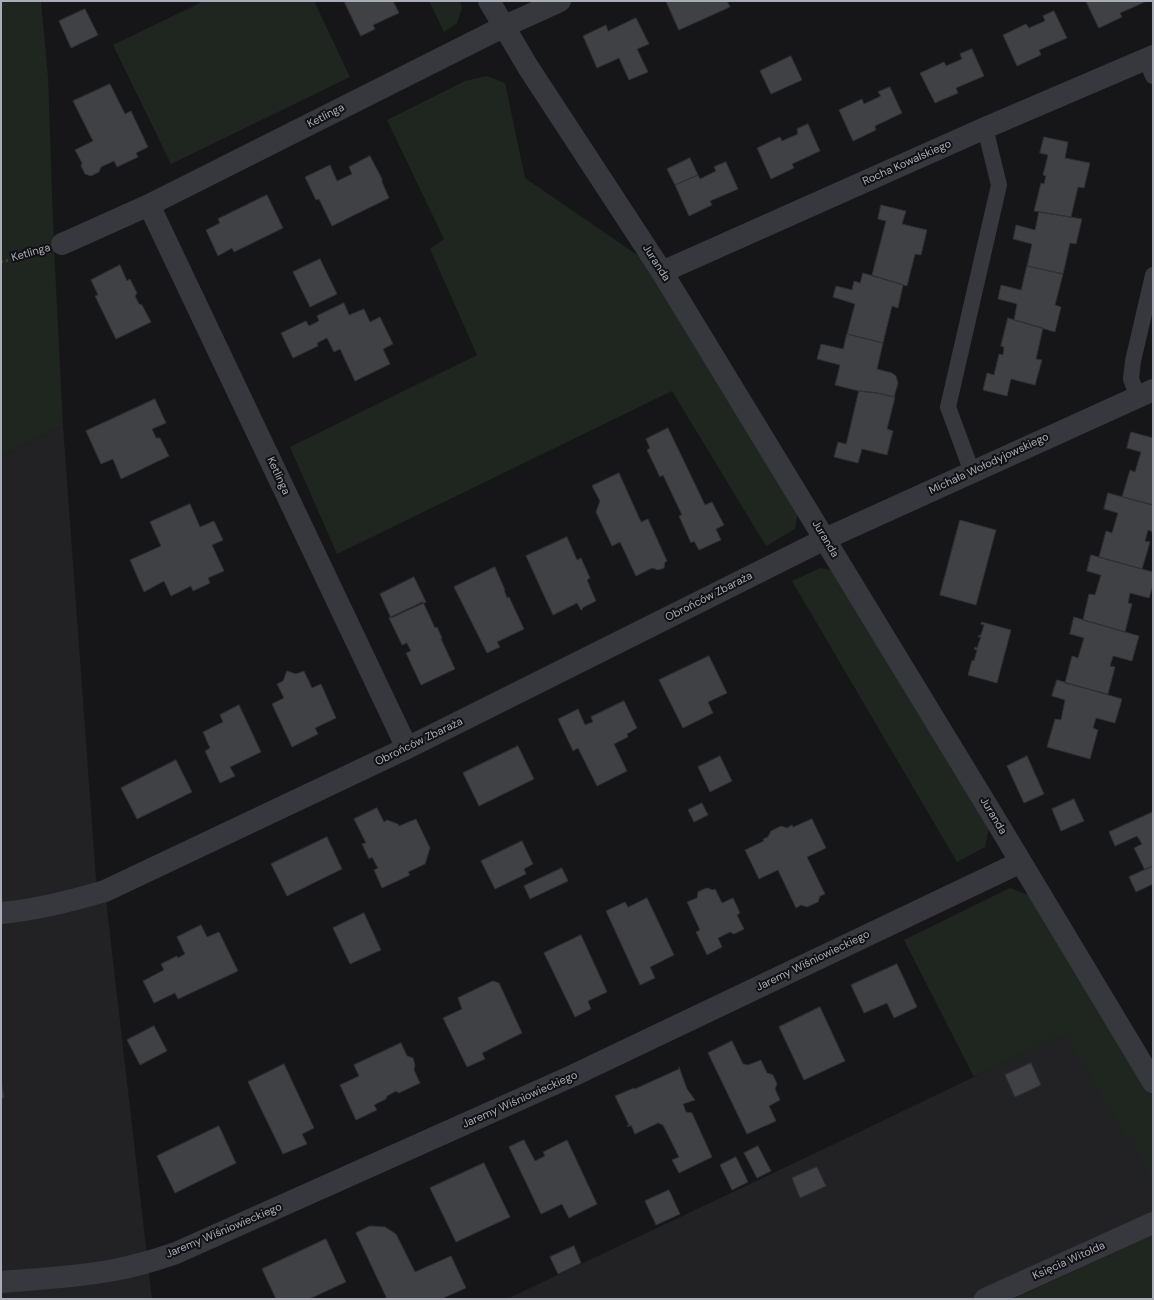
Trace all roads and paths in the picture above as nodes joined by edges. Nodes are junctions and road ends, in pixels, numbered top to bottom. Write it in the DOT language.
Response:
graph roads {
  1 [pos="489,1"];
  2 [pos="560,1"];
  3 [pos="503,27"];
  4 [pos="1151,64"];
  5 [pos="985,128"];
  6 [pos="149,205"];
  7 [pos="62,244"];
  8 [pos="1,262"];
  9 [pos="662,272"];
  10 [pos="1153,275"];
  11 [pos="1145,393"];
  12 [pos="972,472"];
  13 [pos="825,539"];
  14 [pos="407,748"];
  15 [pos="1021,862"];
  16 [pos="1,913"];
  17 [pos="1153,1082"];
  18 [pos="1153,1223"];
  19 [pos="1,1282"];
  20 [pos="985,1299"];
  1 -- 3 [label="street, Juranda"];
  2 -- 3 [label="street, Ketlinga"];
  3 -- 6 [label="street, Ketlinga"];
  3 -- 9 [label="street, Juranda"];
  4 -- 5 [label="street, Rocha Kowalskiego"];
  5 -- 9 [label="street, Rocha Kowalskiego"];
  5 -- 12 [label="lane"];
  6 -- 7 [label="street, Ketlinga"];
  6 -- 14 [label="street, Ketlinga"];
  7 -- 8 [label="path, Ketlinga"];
  9 -- 13 [label="street, Juranda"];
  10 -- 11 [label="lane"];
  11 -- 12 [label="street, Michała Wołodyjowskiego"];
  12 -- 13 [label="street, Michała Wołodyjowskiego"];
  13 -- 14 [label="street, Obrońców Zbaraża"];
  13 -- 15 [label="street, Juranda"];
  14 -- 16 [label="street, Obrońców Zbaraża"];
  15 -- 17 [label="street, Juranda"];
  15 -- 19 [label="street, Jaremy Wiśniowieckiego"];
  18 -- 20 [label="street, Księcia Witolda"];
}
